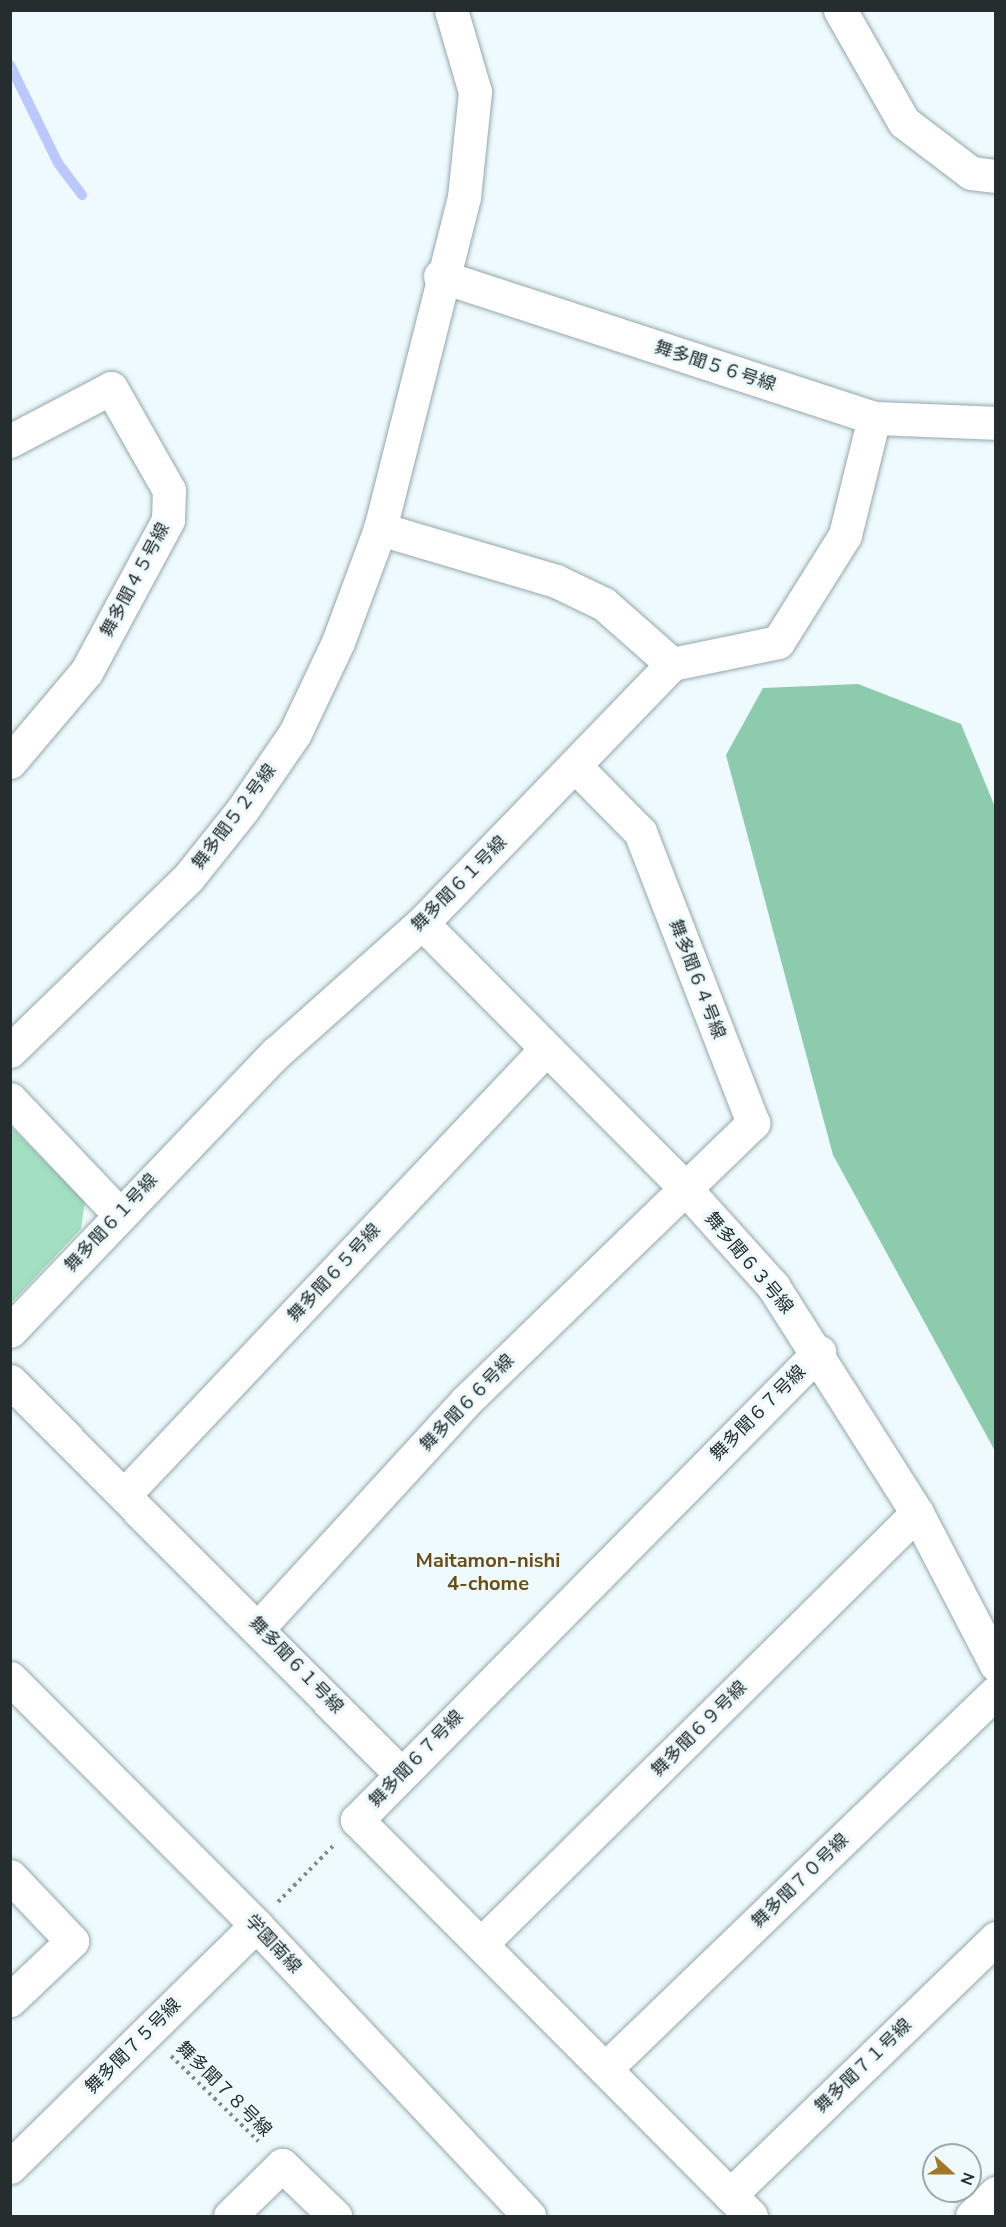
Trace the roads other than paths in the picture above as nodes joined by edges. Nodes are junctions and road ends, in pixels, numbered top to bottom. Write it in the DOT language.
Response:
graph roads {
  1 [pos="452,10"];
  2 [pos="840,10"];
  3 [pos="996,176"];
  4 [pos="440,276"];
  5 [pos="874,418"];
  6 [pos="996,423"];
  7 [pos="10,441"];
  8 [pos="380,529"];
  9 [pos="672,664"];
  10 [pos="10,762"];
  11 [pos="576,766"];
  12 [pos="422,924"];
  13 [pos="10,1051"];
  14 [pos="544,1051"];
  15 [pos="10,1099"];
  16 [pos="683,1186"];
  17 [pos="118,1213"];
  18 [pos="10,1331"];
  19 [pos="819,1352"];
  20 [pos="10,1381"];
  21 [pos="124,1495"];
  22 [pos="916,1513"];
  23 [pos="259,1627"];
  24 [pos="996,1665"];
  25 [pos="10,1678"];
  26 [pos="996,1692"];
  27 [pos="400,1773"];
  28 [pos="10,1876"];
  29 [pos="256,1925"];
  30 [pos="996,1938"];
  31 [pos="481,1944"];
  32 [pos="10,2000"];
  33 [pos="605,2069"];
  34 [pos="10,2167"];
  35 [pos="996,2193"];
  36 [pos="740,2206"];
  37 [pos="230,2217"];
  38 [pos="335,2217"];
  39 [pos="529,2217"];
  40 [pos="972,2217"];
  1 -- 4 [label="street"];
  2 -- 3 [label="street"];
  4 -- 5 [label="street, 舞多聞５６号線"];
  4 -- 8 [label="street"];
  5 -- 6 [label="street, 舞多聞５６号線"];
  5 -- 9 [label="street"];
  7 -- 10 [label="street, 舞多聞４５号線"];
  8 -- 9 [label="street"];
  8 -- 13 [label="street, 舞多聞５２号線"];
  9 -- 11 [label="street, 舞多聞６１号線"];
  11 -- 12 [label="street, 舞多聞６１号線"];
  11 -- 16 [label="street, 舞多聞６４号線"];
  12 -- 14 [label="street, 舞多聞６３号線"];
  12 -- 17 [label="street, 舞多聞６１号線"];
  14 -- 16 [label="street, 舞多聞６３号線"];
  14 -- 21 [label="street, 舞多聞６５号線"];
  15 -- 17 [label="street"];
  16 -- 19 [label="street, 舞多聞６３号線"];
  16 -- 23 [label="street, 舞多聞６６号線"];
  17 -- 18 [label="street, 舞多聞６１号線"];
  19 -- 22 [label="street, 舞多聞６３号線"];
  19 -- 27 [label="street, 舞多聞６７号線"];
  20 -- 21 [label="street, 舞多聞６１号線"];
  21 -- 23 [label="street, 舞多聞６１号線"];
  22 -- 24 [label="street, 舞多聞６３号線"];
  22 -- 31 [label="street, 舞多聞６９号線"];
  23 -- 27 [label="street, 舞多聞６１号線"];
  25 -- 29 [label="street, 学園南線"];
  26 -- 33 [label="street, 舞多聞７０号線"];
  27 -- 31 [label="street, 舞多聞６７号線"];
  28 -- 32 [label="street"];
  29 -- 34 [label="street, 舞多聞７５号線"];
  29 -- 39 [label="street, 学園南線"];
  30 -- 36 [label="street, 舞多聞７１号線"];
  31 -- 33 [label="street, 舞多聞６７号線"];
  33 -- 36 [label="street, 舞多聞６７号線"];
  35 -- 40 [label="street"];
  37 -- 38 [label="street"];
}
